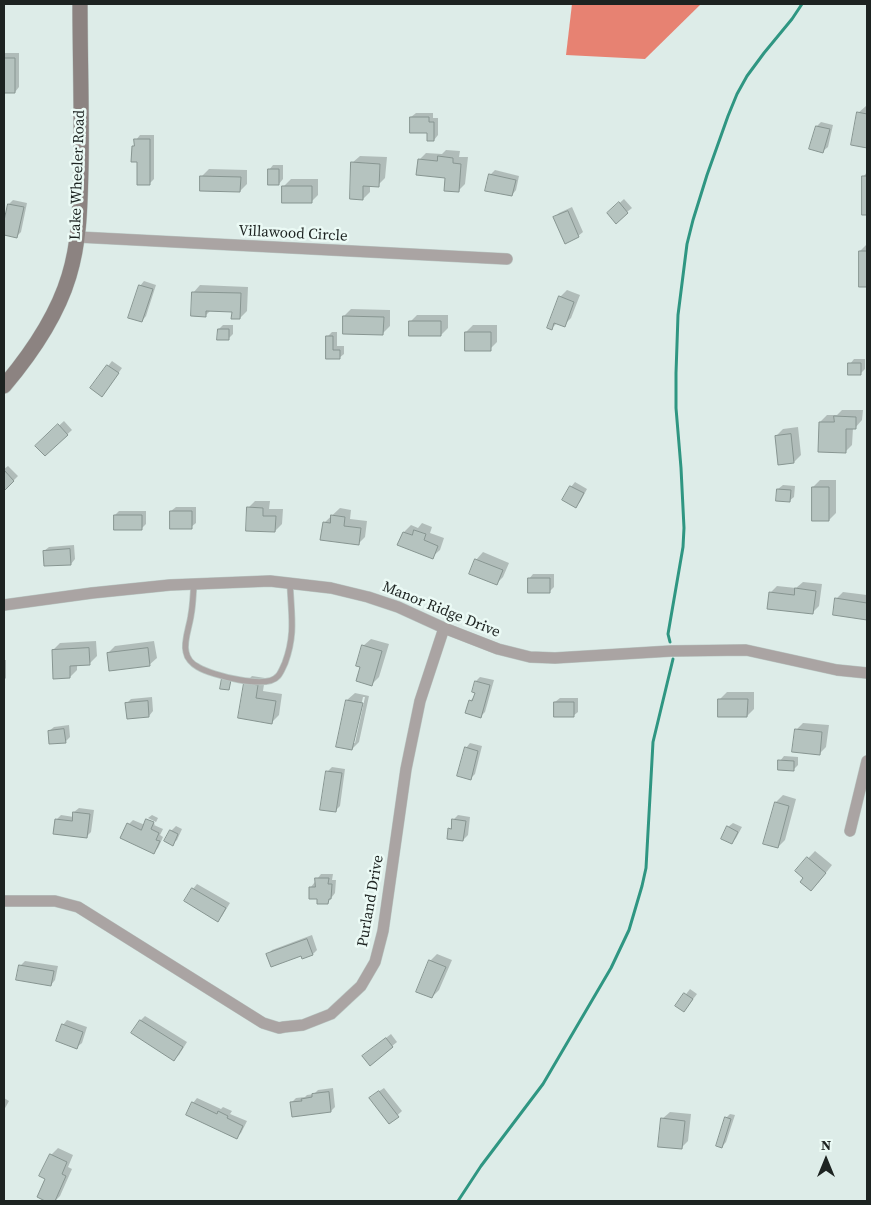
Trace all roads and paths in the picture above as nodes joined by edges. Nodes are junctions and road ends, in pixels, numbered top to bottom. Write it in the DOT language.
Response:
graph roads {
  1 [pos="80,4"];
  2 [pos="78,237"];
  3 [pos="507,259"];
  4 [pos="4,386"];
  5 [pos="290,583"];
  6 [pos="194,584"];
  7 [pos="4,605"];
  8 [pos="444,628"];
  9 [pos="867,673"];
  10 [pos="867,761"];
  11 [pos="850,831"];
  12 [pos="4,901"];
  1 -- 2 [label="street, Lake Wheeler Road"];
  2 -- 3 [label="street, Villawood Circle"];
  2 -- 4 [label="street, Lake Wheeler Road"];
  5 -- 6 [label="street, Manor Ridge Drive"];
  5 -- 6 [label="lane"];
  5 -- 8 [label="street, Manor Ridge Drive"];
  6 -- 7 [label="street, Manor Ridge Drive"];
  8 -- 9 [label="street, Manor Ridge Drive"];
  8 -- 12 [label="street, Purland Drive"];
  10 -- 11 [label="street"];
}
